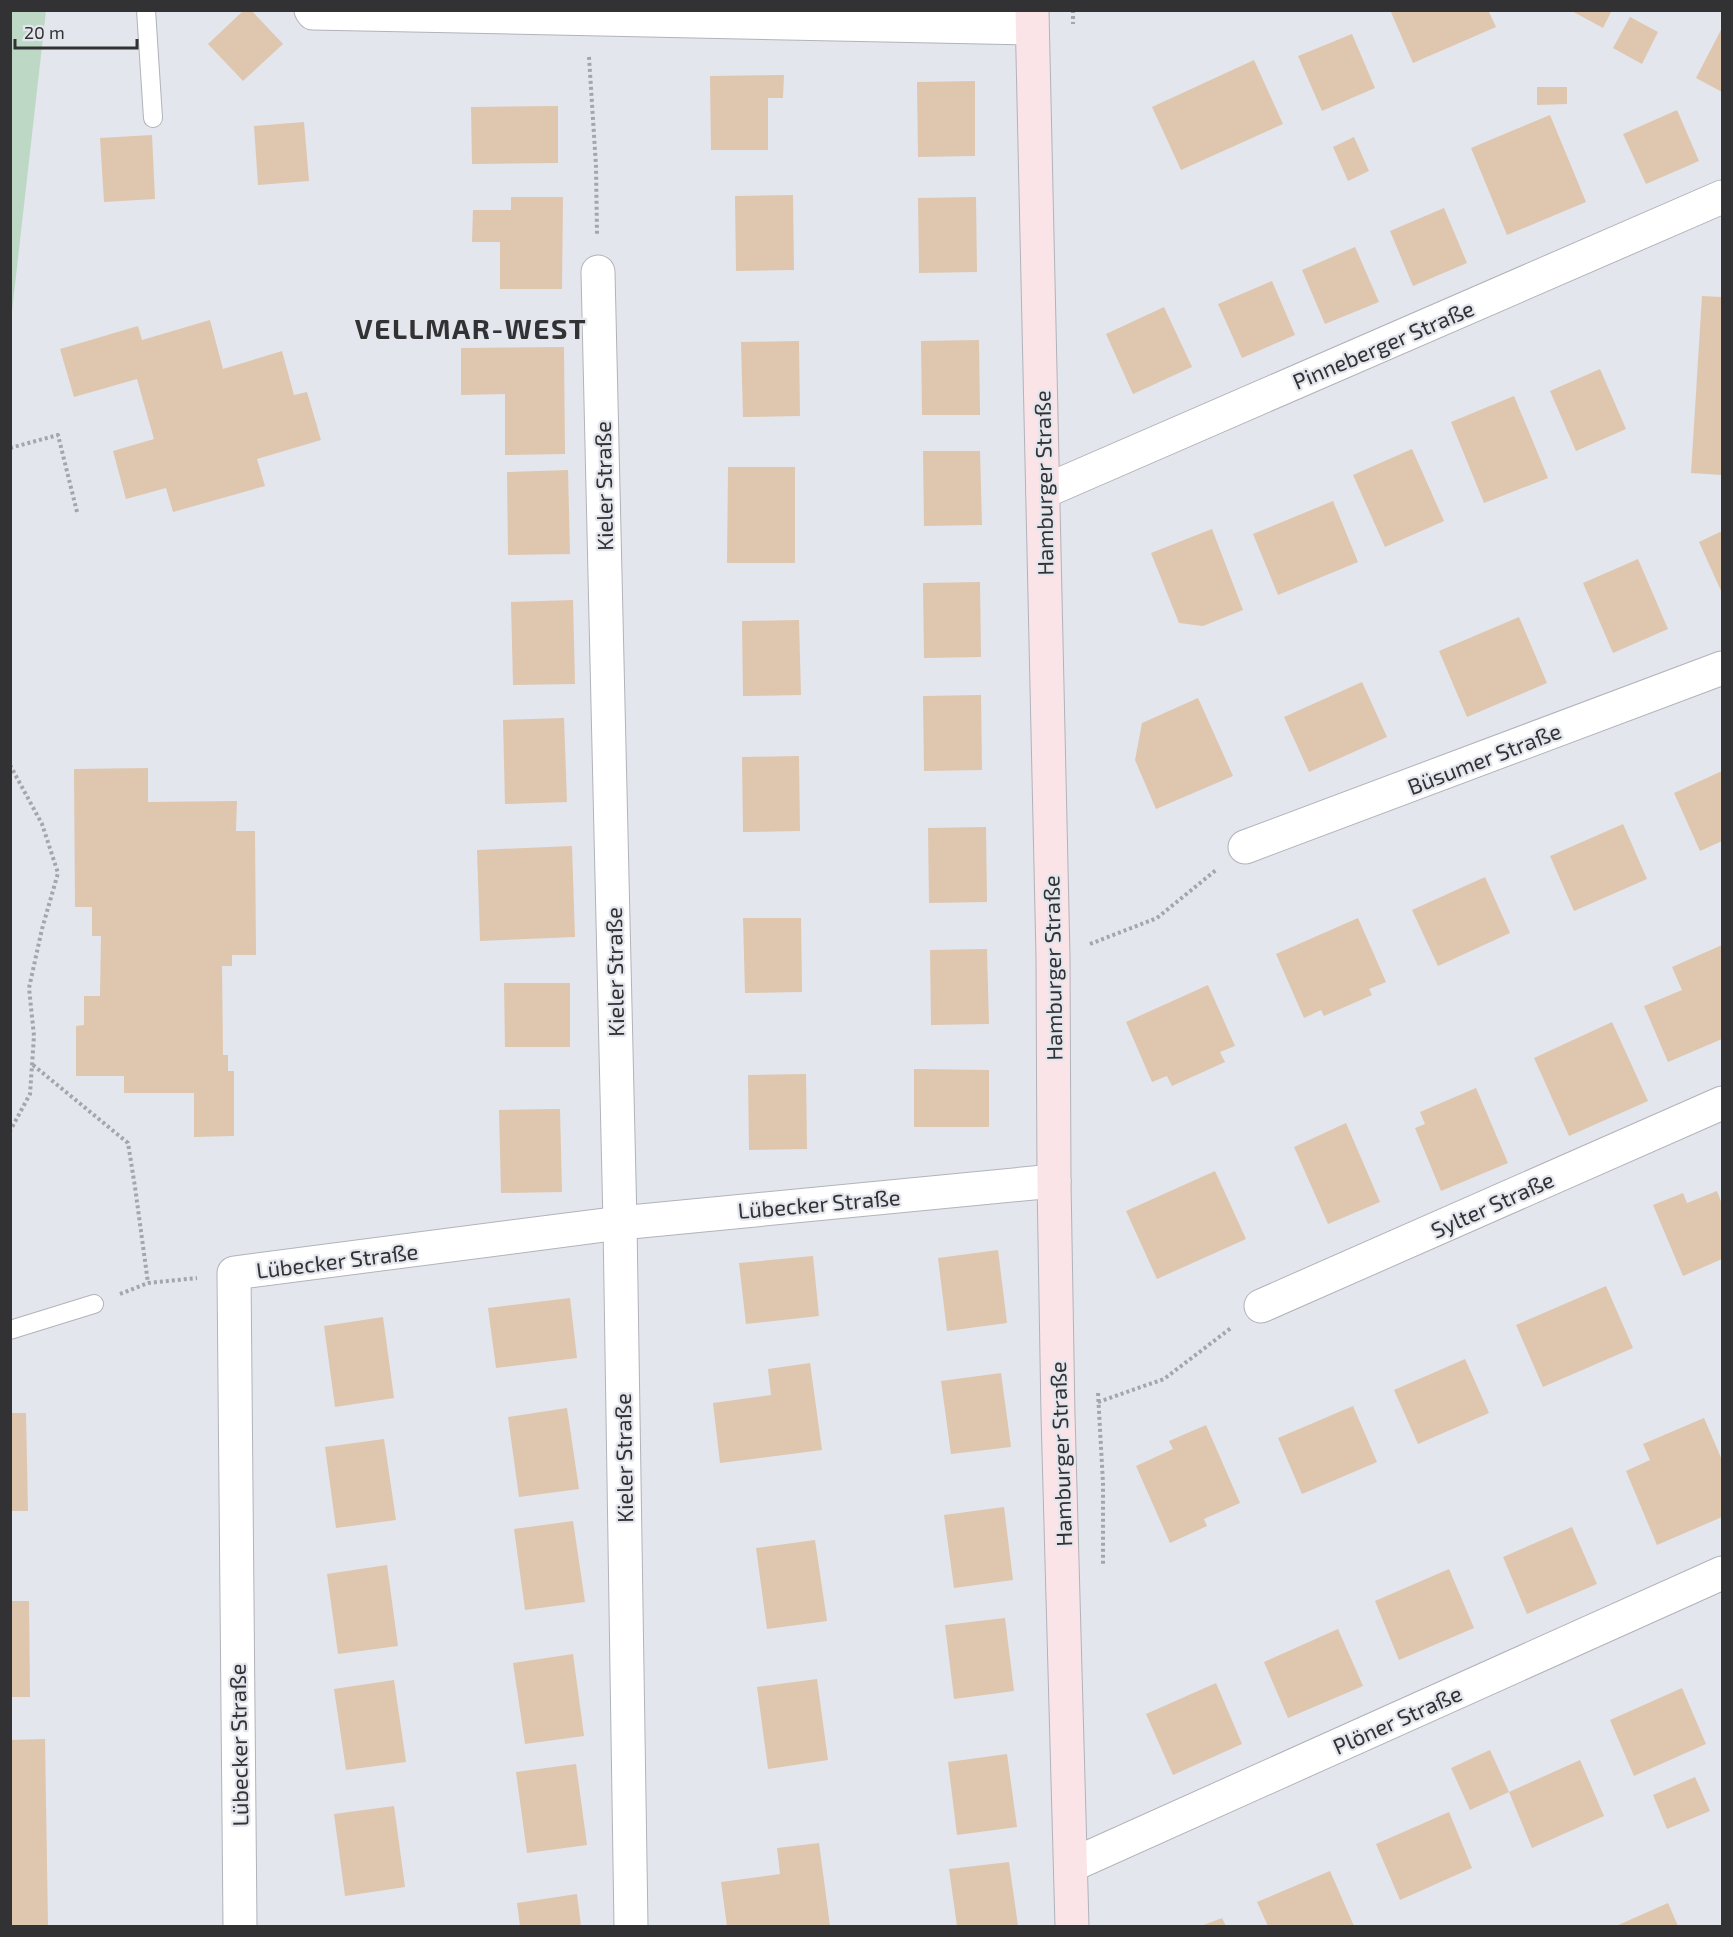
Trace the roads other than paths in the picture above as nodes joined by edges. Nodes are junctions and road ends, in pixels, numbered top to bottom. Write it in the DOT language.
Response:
graph roads {
  1 [pos="146,10"];
  2 [pos="311,10"];
  3 [pos="586,14"];
  4 [pos="1032,19"];
  5 [pos="153,118"];
  6 [pos="1722,196"];
  7 [pos="598,272"];
  8 [pos="1043,492"];
  9 [pos="1722,668"];
  10 [pos="1245,847"];
  11 [pos="1722,1103"];
  12 [pos="1054,1181"];
  13 [pos="620,1223"];
  14 [pos="94,1304"];
  15 [pos="1261,1306"];
  16 [pos="10,1329"];
  17 [pos="1722,1573"];
  18 [pos="1072,1865"];
  19 [pos="240,1926"];
  20 [pos="631,1926"];
  21 [pos="1072,1926"];
  1 -- 5 [label="lane"];
  2 -- 3 [label="street"];
  3 -- 4 [label="street"];
  4 -- 8 [label="street, Hamburger Straße"];
  6 -- 8 [label="street, Pinneberger Straße"];
  7 -- 13 [label="street, Kieler Straße"];
  8 -- 12 [label="street, Hamburger Straße"];
  9 -- 10 [label="street, Büsumer Straße"];
  11 -- 15 [label="street, Sylter Straße"];
  12 -- 13 [label="street, Lübecker Straße"];
  12 -- 18 [label="street, Hamburger Straße"];
  13 -- 19 [label="street, Lübecker Straße"];
  13 -- 20 [label="street, Kieler Straße"];
  14 -- 16 [label="lane"];
  17 -- 18 [label="street, Plöner Straße"];
  18 -- 21 [label="street, Hamburger Straße"];
}
